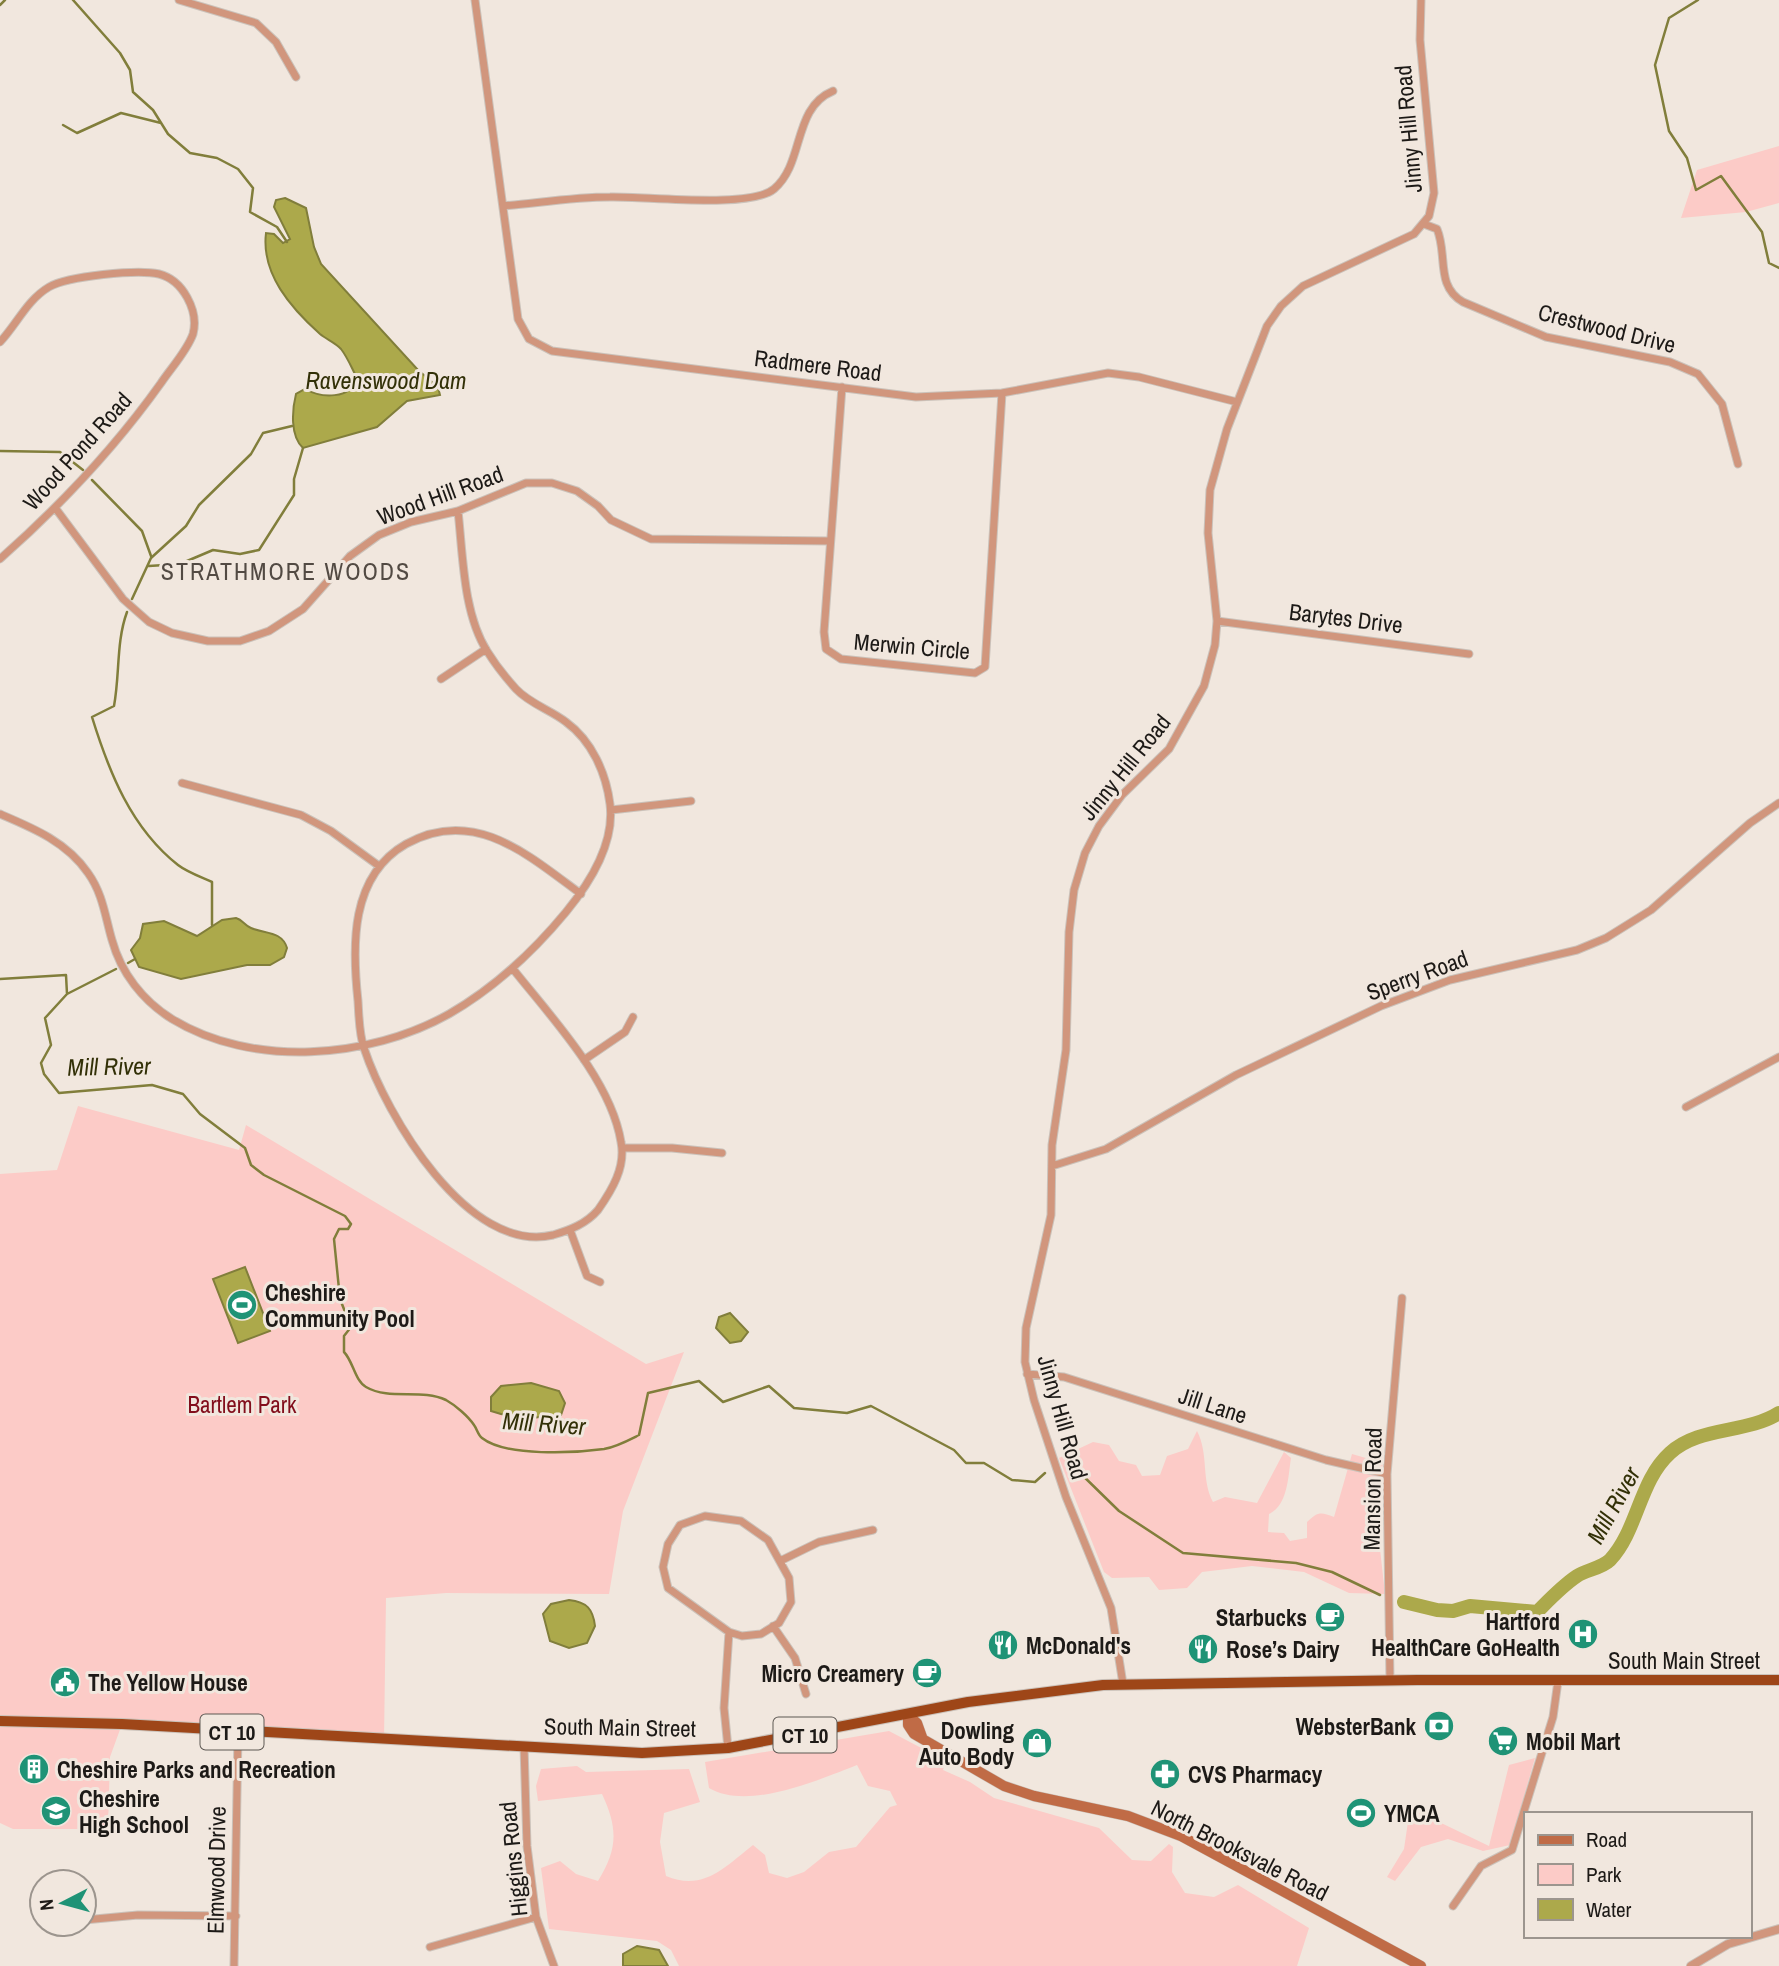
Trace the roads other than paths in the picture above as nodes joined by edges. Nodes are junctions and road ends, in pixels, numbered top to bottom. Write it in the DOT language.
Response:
graph roads {
  1 [pos="179,0"];
  2 [pos="475,0"];
  3 [pos="1421,0"];
  4 [pos="296,77"];
  5 [pos="833,91"];
  6 [pos="503,206"];
  7 [pos="1424,224"];
  8 [pos="0,342"];
  9 [pos="842,387"];
  10 [pos="1002,394"];
  11 [pos="1237,402"];
  12 [pos="1738,464"];
  13 [pos="56,509"];
  14 [pos="458,511"];
  15 [pos="830,541"];
  16 [pos="0,559"];
  17 [pos="1217,621"];
  18 [pos="486,649"];
  19 [pos="1469,654"];
  20 [pos="441,679"];
  21 [pos="182,783"];
  22 [pos="691,801"];
  23 [pos="1779,803"];
  24 [pos="611,810"];
  25 [pos="0,814"];
  26 [pos="379,866"];
  27 [pos="581,894"];
  28 [pos="513,969"];
  29 [pos="633,1017"];
  30 [pos="362,1045"];
  31 [pos="1779,1057"];
  32 [pos="584,1060"];
  33 [pos="1686,1107"];
  34 [pos="622,1148"];
  35 [pos="722,1153"];
  36 [pos="1052,1166"];
  37 [pos="570,1230"];
  38 [pos="600,1282"];
  39 [pos="1402,1298"];
  40 [pos="1027,1374"];
  41 [pos="1387,1474"];
  42 [pos="873,1530"];
  43 [pos="780,1561"];
  44 [pos="773,1626"];
  45 [pos="729,1632"];
  46 [pos="1390,1680"];
  47 [pos="1779,1680"];
  48 [pos="1558,1681"];
  49 [pos="1124,1684"];
  50 [pos="806,1695"];
  51 [pos="908,1715"];
  52 [pos="0,1721"];
  53 [pos="238,1732"];
  54 [pos="524,1746"];
  55 [pos="728,1748"];
  56 [pos="1452,1906"];
  57 [pos="236,1916"];
  58 [pos="536,1917"];
  59 [pos="98,1919"];
  60 [pos="1779,1929"];
  61 [pos="1751,1937"];
  62 [pos="1748,1938"];
  63 [pos="430,1947"];
  64 [pos="234,1966"];
  65 [pos="554,1966"];
  66 [pos="1420,1966"];
  67 [pos="1691,1966"];
  1 -- 4 [label="street"];
  2 -- 6 [label="street, Radmere Road"];
  3 -- 7 [label="street, Jinny Hill Road"];
  5 -- 6 [label="street"];
  6 -- 9 [label="street, Radmere Road"];
  7 -- 11 [label="street, Jinny Hill Road"];
  7 -- 12 [label="street, Crestwood Drive"];
  8 -- 13 [label="street, Wood Pond Road"];
  9 -- 10 [label="street, Radmere Road"];
  9 -- 15 [label="street, Merwin Circle"];
  10 -- 11 [label="street, Radmere Road"];
  10 -- 15 [label="street, Merwin Circle"];
  11 -- 17 [label="street, Jinny Hill Road"];
  13 -- 14 [label="street, Wood Hill Road"];
  13 -- 16 [label="street, Wood Pond Road"];
  14 -- 15 [label="street, Wood Hill Road"];
  14 -- 18 [label="street"];
  17 -- 19 [label="street, Barytes Drive"];
  17 -- 36 [label="street, Jinny Hill Road"];
  18 -- 20 [label="street"];
  18 -- 24 [label="street"];
  21 -- 26 [label="street"];
  22 -- 24 [label="street"];
  23 -- 36 [label="street, Sperry Road"];
  24 -- 27 [label="street"];
  25 -- 30 [label="street"];
  26 -- 27 [label="street"];
  26 -- 30 [label="street"];
  27 -- 28 [label="street"];
  28 -- 30 [label="street"];
  28 -- 32 [label="street"];
  29 -- 32 [label="street"];
  30 -- 37 [label="street"];
  31 -- 33 [label="street"];
  32 -- 34 [label="street"];
  34 -- 35 [label="street"];
  34 -- 37 [label="street"];
  36 -- 40 [label="street, Jinny Hill Road"];
  37 -- 38 [label="street"];
  39 -- 41 [label="street, Mansion Road"];
  40 -- 41 [label="street, Jill Lane"];
  40 -- 49 [label="street, Jinny Hill Road"];
  41 -- 46 [label="street, Mansion Road"];
  42 -- 43 [label="street"];
  43 -- 44 [label="street"];
  43 -- 45 [label="street"];
  44 -- 45 [label="street"];
  44 -- 50 [label="street"];
  45 -- 55 [label="street"];
  46 -- 48 [label="highway, South Main Street / CT 10"];
  46 -- 49 [label="highway, South Main Street / CT 10"];
  47 -- 48 [label="highway, South Main Street / CT 10"];
  48 -- 56 [label="street"];
  49 -- 51 [label="highway, South Main Street / CT 10"];
  51 -- 55 [label="highway, South Main Street / CT 10"];
  51 -- 66 [label="main road, North Brooksvale Road"];
  52 -- 53 [label="highway, South Main Street / CT 10"];
  53 -- 54 [label="highway, South Main Street / CT 10"];
  53 -- 57 [label="street, Elmwood Drive"];
  54 -- 55 [label="highway, South Main Street / CT 10"];
  54 -- 58 [label="street, Higgins Road"];
  57 -- 59 [label="street"];
  57 -- 64 [label="street, Elmwood Drive"];
  58 -- 63 [label="street"];
  58 -- 65 [label="street, Higgins Road"];
  60 -- 61 [label="street"];
  62 -- 67 [label="street"];
}
